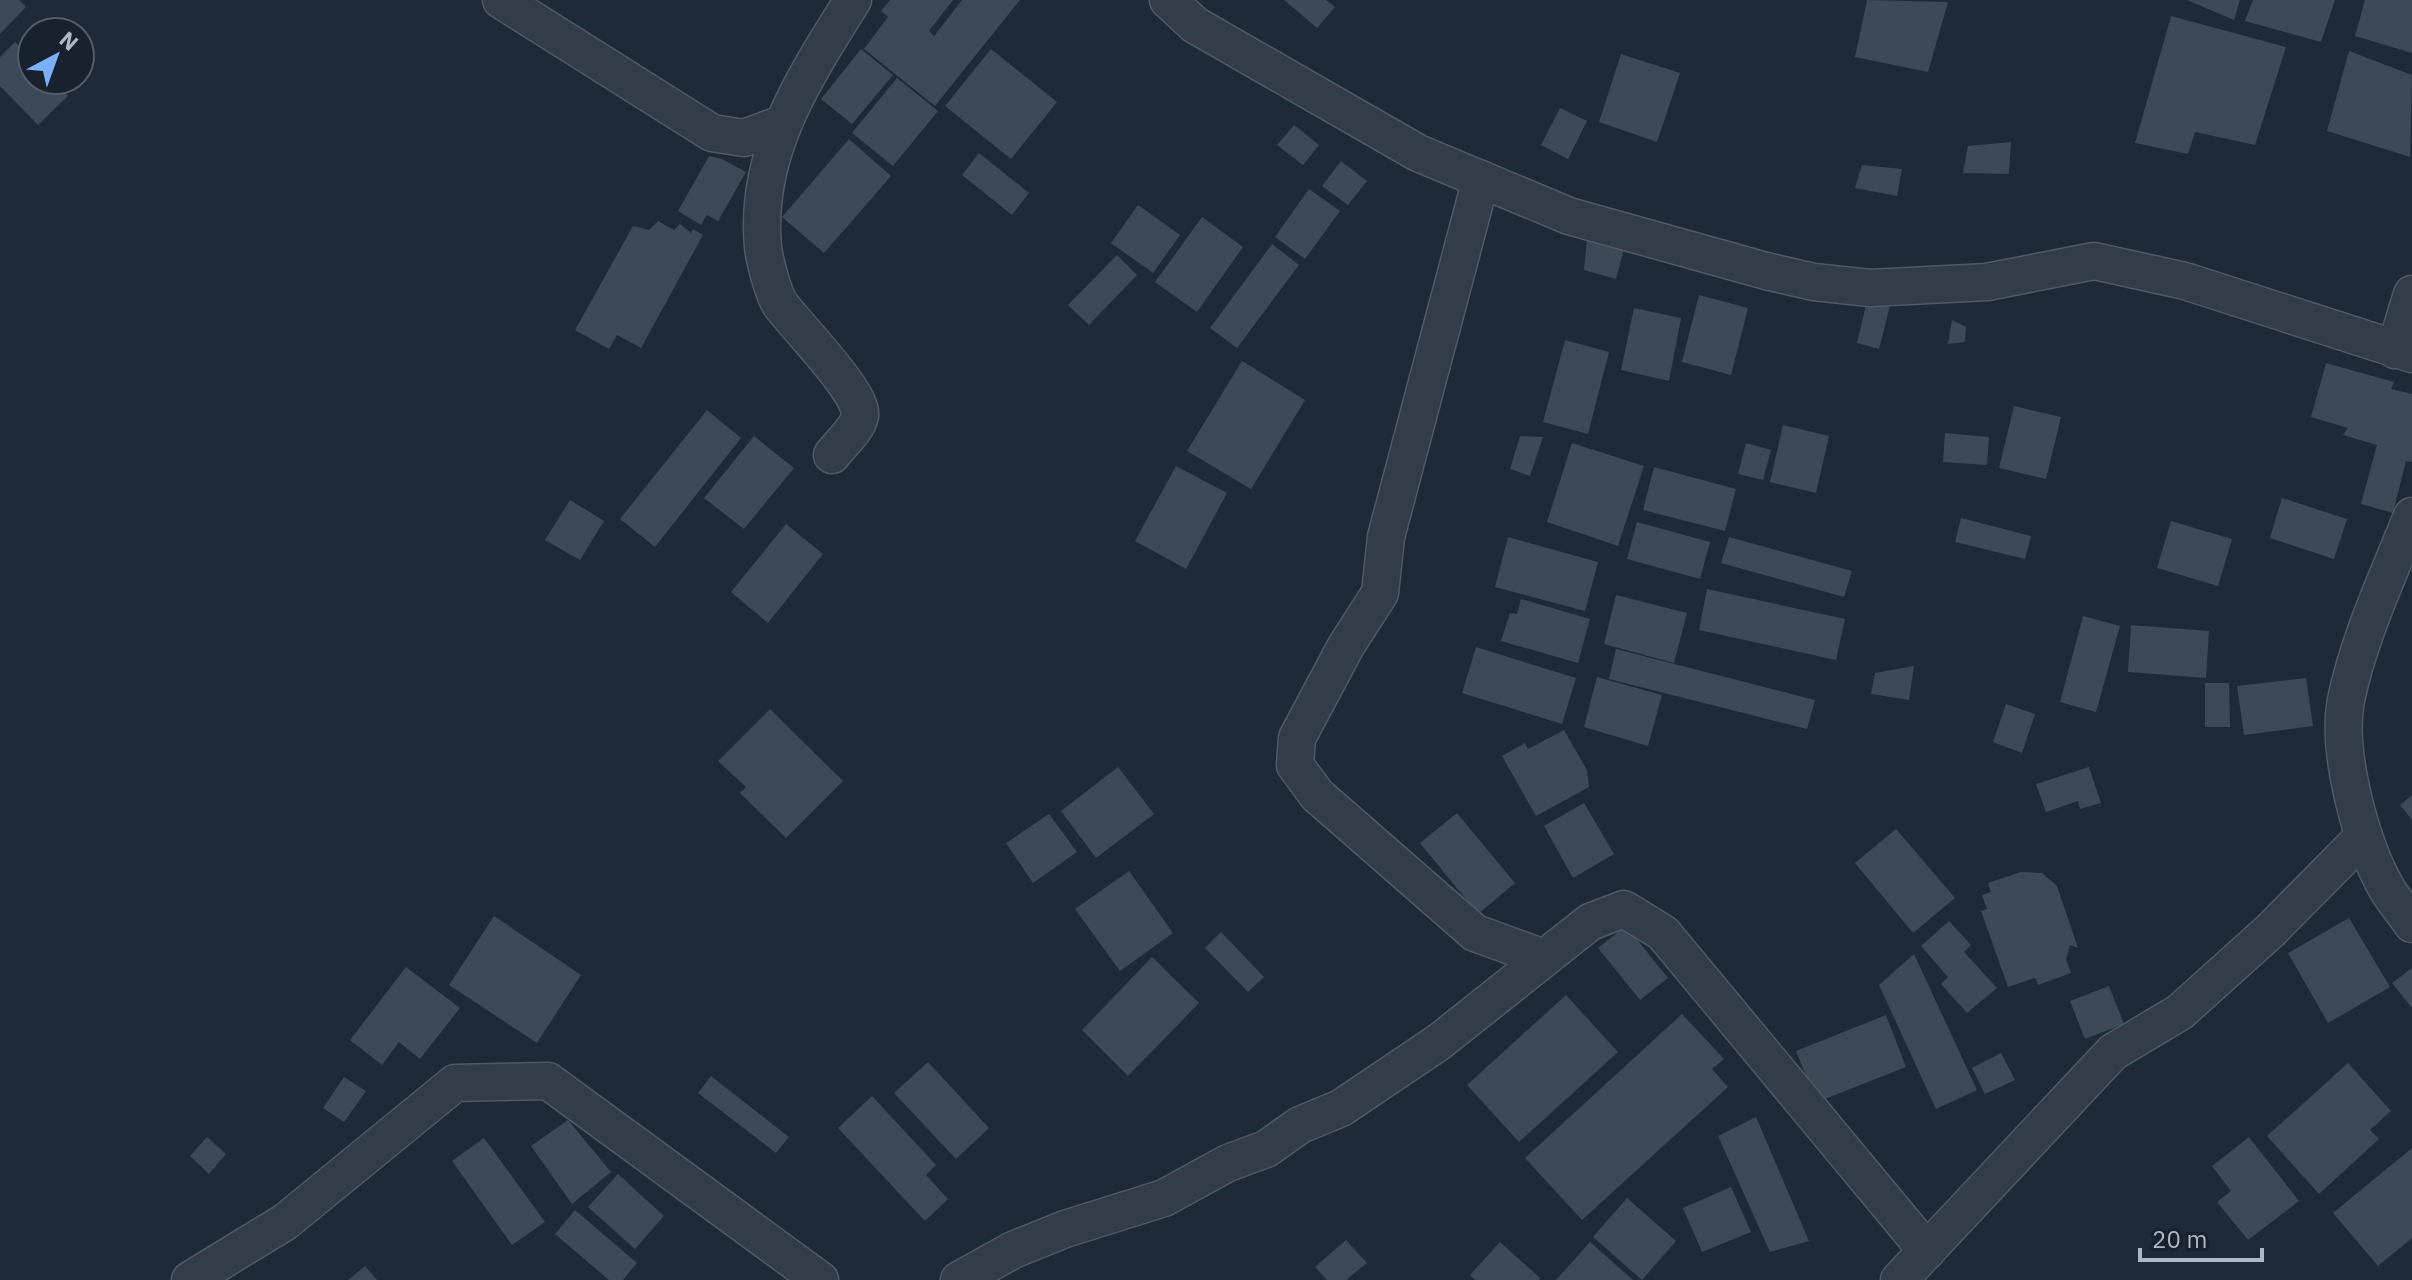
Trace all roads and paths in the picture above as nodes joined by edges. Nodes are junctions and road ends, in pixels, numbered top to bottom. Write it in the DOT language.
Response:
graph roads {
  1 [pos="501,0"];
  2 [pos="853,0"];
  3 [pos="1168,0"];
  4 [pos="782,124"];
  5 [pos="1481,179"];
  6 [pos="2412,294"];
  7 [pos="2404,352"];
  8 [pos="832,455"];
  9 [pos="2412,516"];
  10 [pos="2364,836"];
  11 [pos="2412,924"];
  12 [pos="1544,958"];
  13 [pos="1927,1251"];
  14 [pos="190,1280"];
  15 [pos="820,1280"];
  16 [pos="959,1280"];
  17 [pos="1899,1280"];
  1 -- 4 [label="street"];
  2 -- 4 [label="street"];
  3 -- 5 [label="street"];
  4 -- 8 [label="street"];
  5 -- 7 [label="street"];
  5 -- 12 [label="street"];
  6 -- 7 [label="street"];
  9 -- 10 [label="street"];
  10 -- 11 [label="street"];
  10 -- 13 [label="street"];
  12 -- 13 [label="street"];
  12 -- 16 [label="street"];
  13 -- 17 [label="street"];
  14 -- 15 [label="street"];
}
